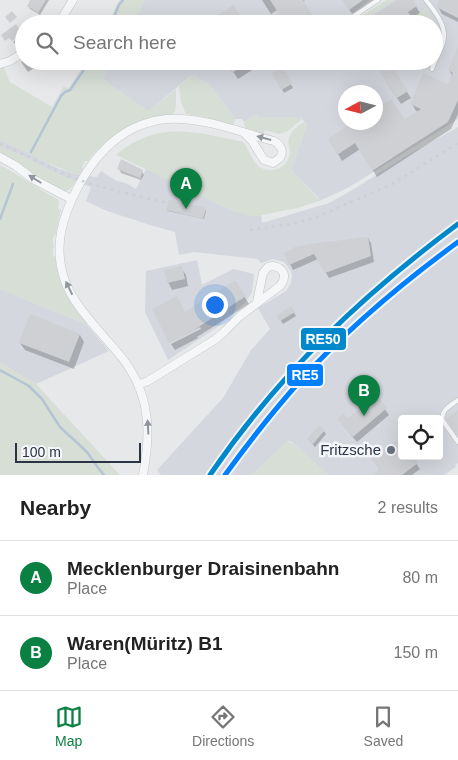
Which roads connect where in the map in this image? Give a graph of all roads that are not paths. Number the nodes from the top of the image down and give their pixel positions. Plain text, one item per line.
1 (73, 0) edge
2 (378, 0) edge
3 (426, 0) edge
4 (64, 15) edge
5 (356, 15) edge
6 (436, 15) edge
7 (443, 30) edge
8 (443, 44) edge
9 (15, 58) edge
10 (0, 64) edge
11 (244, 133) junction
12 (0, 157) edge
13 (71, 199) junction
14 (257, 302) junction
15 (138, 385) junction
16 (458, 400) edge
17 (458, 442) edge
18 (143, 475) edge

1 - 4 street
2 - 5 lane
3 - 6 lane
7 - 8 lane
9 - 10 street
11 -> 11 street
11 - 13 street
13 -> 12 street
15 -> 13 street
14 - 14 street
14 - 15 street
18 -> 15 street
16 - 17 lane

